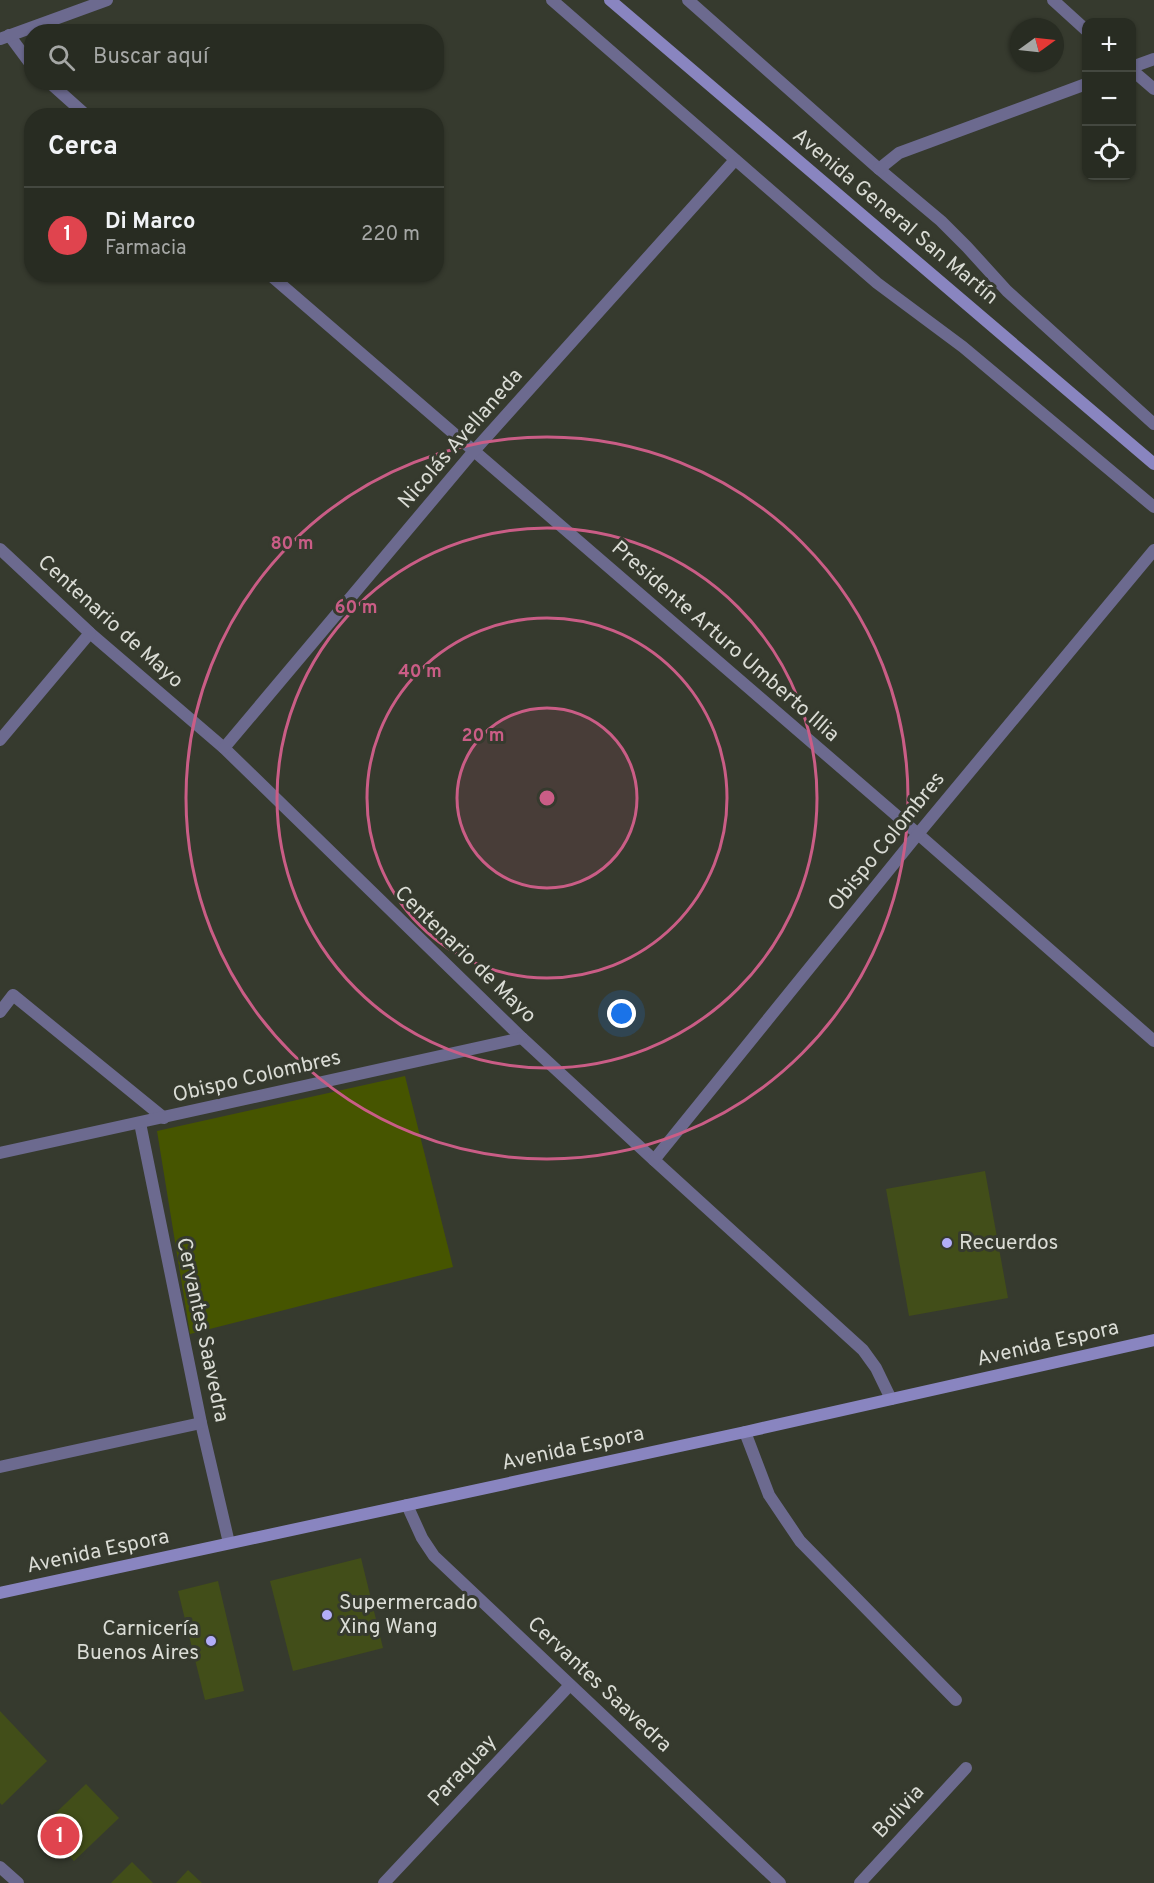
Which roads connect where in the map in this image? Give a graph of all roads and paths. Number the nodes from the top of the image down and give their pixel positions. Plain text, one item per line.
1 (107, 0) edge
2 (552, 0) edge
3 (610, 0) edge
4 (688, 0) edge
5 (1053, 0) edge
6 (40, 24) edge
7 (1082, 26) edge
8 (24, 30) edge
9 (4, 37) edge
10 (24, 58) edge
11 (1154, 59) edge
12 (1136, 66) edge
13 (1135, 72) edge
14 (1082, 85) edge
15 (1154, 89) edge
16 (58, 90) edge
17 (78, 108) edge
18 (735, 160) junction
19 (879, 169) junction
20 (278, 282) edge
21 (1154, 424) edge
22 (473, 452) junction
23 (1154, 464) edge
24 (1154, 507) edge
25 (0, 549) edge
26 (1154, 550) edge
27 (90, 633) junction
28 (0, 740) edge
29 (224, 748) junction
30 (918, 834) junction
31 (0, 1012) edge
32 (522, 1038) junction
33 (1154, 1041) edge
34 (164, 1118) junction
35 (140, 1124) junction
36 (0, 1153) edge
37 (654, 1161) junction
38 (1154, 1340) edge
39 (891, 1399) junction
40 (201, 1423) junction
41 (745, 1432) junction
42 (0, 1467) edge
43 (407, 1505) junction
44 (229, 1543) junction
45 (0, 1593) edge
46 (570, 1685) junction
47 (956, 1700) dead end
48 (966, 1768) dead end
49 (0, 1867) edge
50 (18, 1883) edge
51 (384, 1883) edge
52 (780, 1883) edge
53 (860, 1883) edge

1 - 6 street
2 - 18 street
3 - 23 main road, Avenida General San Martín
4 - 19 street
5 - 7 street
8 - 9 street
9 - 10 street
11 - 12 street
13 - 15 street
14 - 19 street
16 - 17 street
18 - 22 street, Nicolás Avellaneda
18 - 24 street
19 - 21 street
20 - 22 street, Presidente Arturo Umberto Illia
22 - 29 street, Nicolás Avellaneda
22 - 30 street, Presidente Arturo Umberto Illia
25 - 27 street, Centenario de Mayo
26 - 30 street, Obispo Colombres
27 - 28 street
27 - 29 street, Centenario de Mayo
29 - 32 street, Centenario de Mayo
30 - 33 street, Presidente Arturo Umberto Illia
30 - 37 street, Obispo Colombres
31 - 34 street
32 - 34 street, Obispo Colombres
32 - 37 street, Centenario de Mayo
34 - 35 street, Obispo Colombres
35 - 36 street, Obispo Colombres
35 - 40 street, Cervantes Saavedra
37 - 39 street, Centenario de Mayo
38 - 39 main road, Avenida Espora
39 - 41 main road, Avenida Espora
40 - 42 street
40 - 44 street, Cervantes Saavedra
41 - 43 main road, Avenida Espora
41 - 47 street
43 - 44 main road, Avenida Espora
43 - 46 street, Cervantes Saavedra
44 - 45 main road, Avenida Espora
46 - 51 street, Paraguay
46 - 52 street, Cervantes Saavedra
48 - 53 street, Bolivia
49 - 50 street

